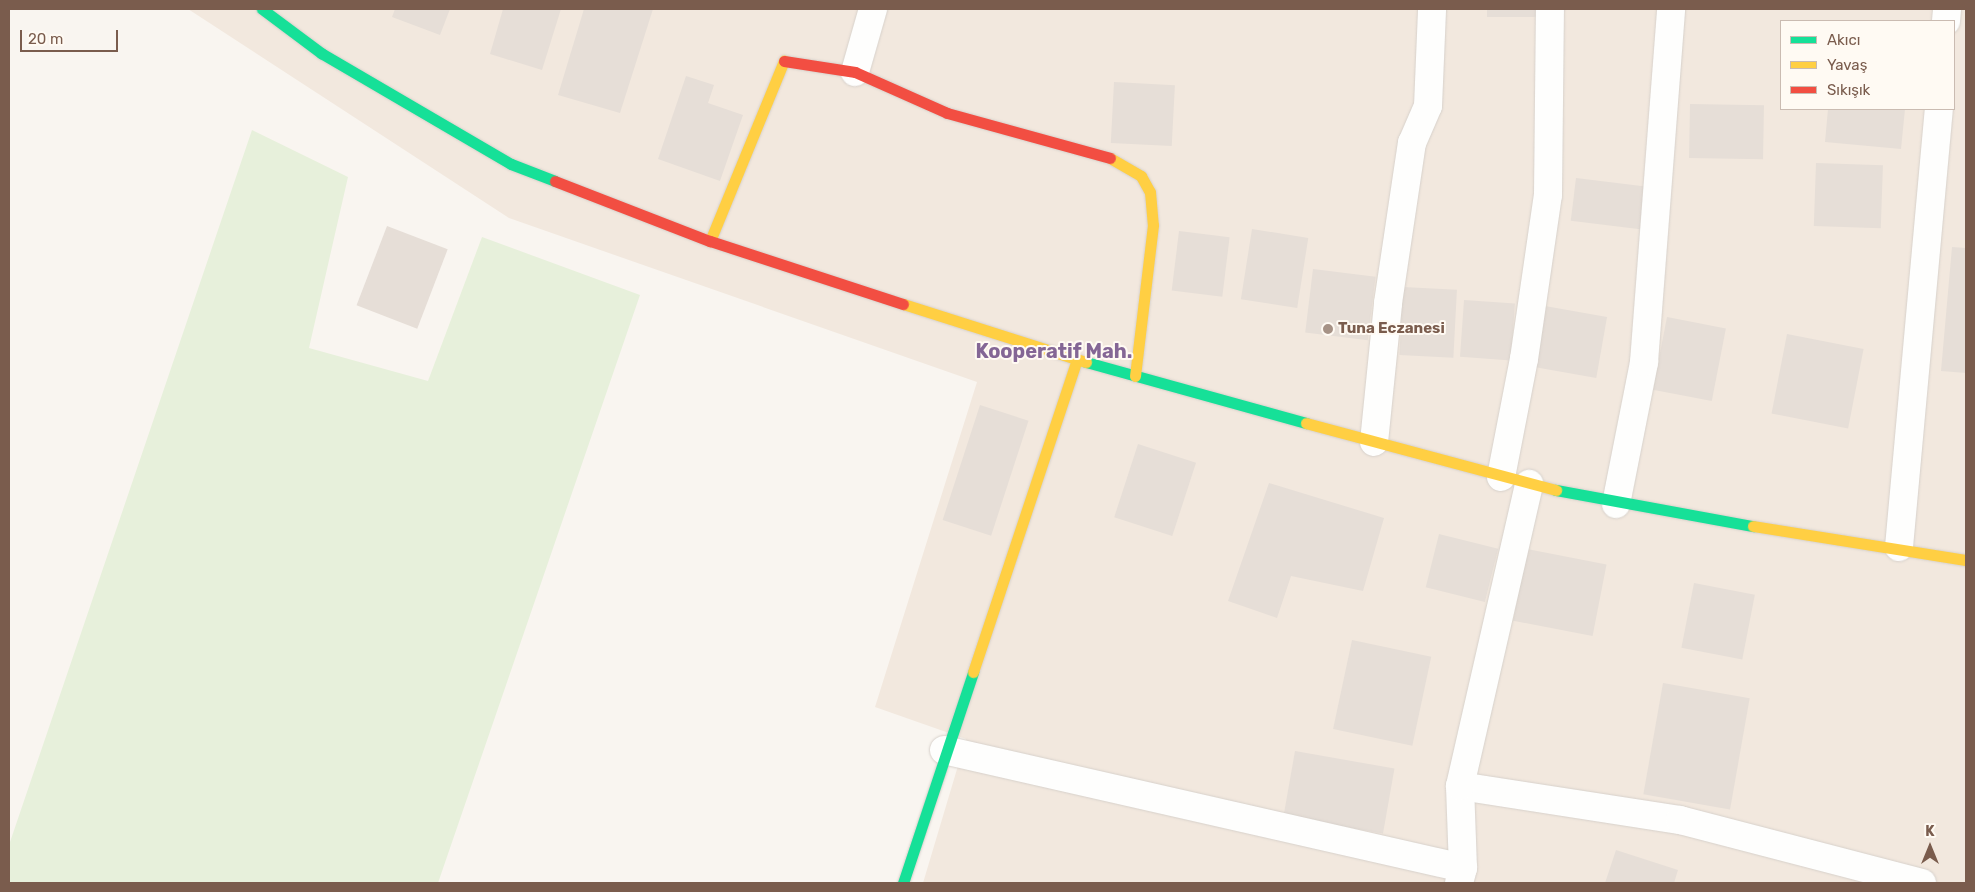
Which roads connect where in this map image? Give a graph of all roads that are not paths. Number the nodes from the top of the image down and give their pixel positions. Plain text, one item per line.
1 (262, 9) edge
2 (873, 9) edge
3 (1432, 9) edge
4 (1550, 9) edge
5 (1671, 9) edge
6 (854, 72) junction
7 (1939, 110) edge
8 (710, 241) junction
9 (1077, 360) junction
10 (1135, 376) junction
11 (1374, 442) junction
12 (1501, 477) junction
13 (1529, 484) junction
14 (1616, 504) junction
15 (1899, 547) junction
16 (1966, 560) edge
17 (944, 750) junction
18 (1460, 786) junction
19 (1461, 876) edge
20 (903, 883) edge
21 (1922, 883) edge

1 - 8 main road
2 - 6 street
3 - 11 street
4 - 12 street
5 - 14 street
6 - 8 main road
6 - 10 main road
7 - 15 street
8 - 9 main road
9 - 10 main road
9 - 17 main road
10 - 11 main road
11 - 12 main road
12 - 13 main road
13 - 14 main road
13 - 18 street
14 - 15 main road
15 - 16 main road
17 - 19 street
17 - 20 main road
18 - 19 street
18 - 21 street

